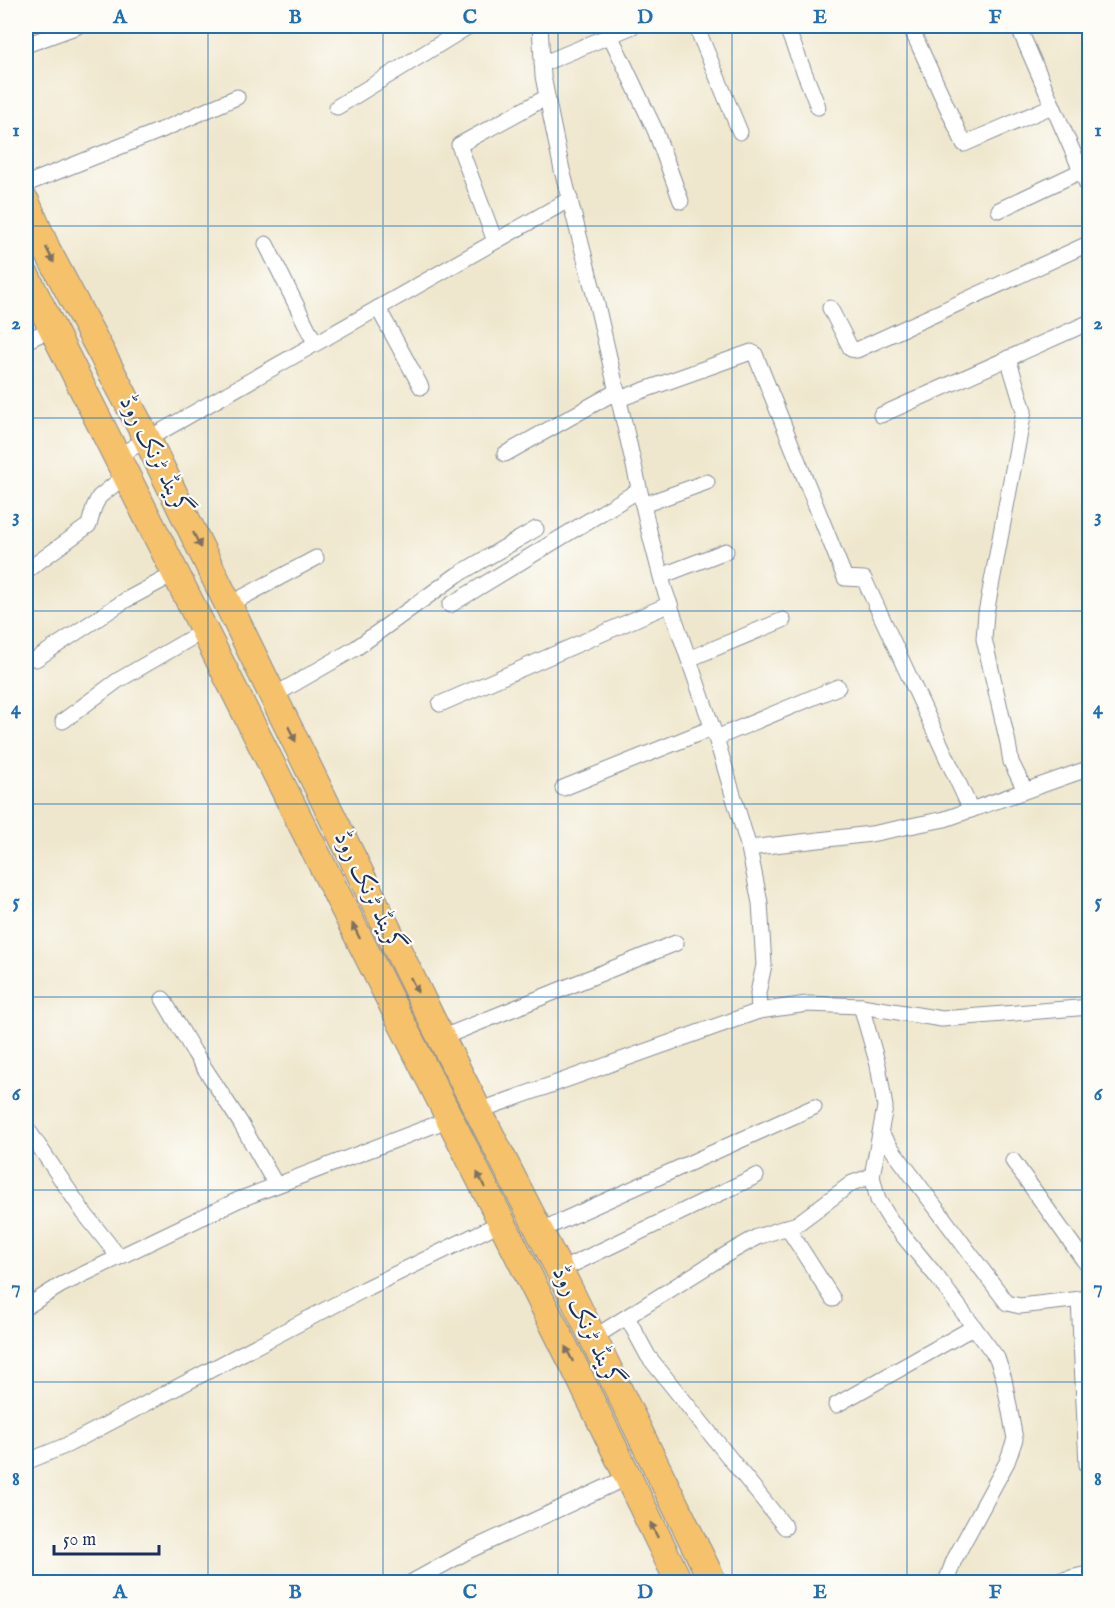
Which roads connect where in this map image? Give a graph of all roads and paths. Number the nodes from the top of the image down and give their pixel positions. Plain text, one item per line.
1 (78, 26) edge
2 (469, 26) edge
3 (540, 26) edge
4 (633, 26) edge
5 (696, 26) edge
6 (786, 26) edge
7 (910, 26) edge
8 (1018, 26) edge
9 (610, 35) junction
10 (26, 45) edge
11 (542, 64) junction
12 (237, 97) dead end
13 (547, 97) junction
14 (1052, 106) junction
15 (337, 107) dead end
16 (818, 107) dead end
17 (740, 132) dead end
18 (1081, 171) junction
19 (26, 184) edge
20 (1089, 191) edge
21 (570, 199) junction
22 (681, 201) dead end
23 (26, 202) edge
24 (999, 210) dead end
25 (495, 241) junction
26 (1089, 243) edge
27 (266, 244) dead end
28 (26, 276) edge
29 (378, 308) junction
30 (830, 308) dead end
31 (1089, 322) edge
32 (51, 329) junction
33 (26, 340) edge
34 (315, 343) junction
35 (1008, 358) junction
36 (421, 387) dead end
37 (618, 395) junction
38 (881, 415) dead end
39 (147, 439) junction
40 (505, 454) dead end
41 (121, 466) junction
42 (707, 482) dead end
43 (641, 497) junction
44 (536, 529) dead end
45 (726, 551) dead end
46 (316, 558) dead end
47 (26, 571) edge
48 (176, 573) junction
49 (661, 576) junction
50 (228, 604) junction
51 (670, 604) junction
52 (450, 605) dead end
53 (783, 620) dead end
54 (205, 630) junction
55 (36, 659) dead end
56 (688, 659) junction
57 (545, 660) dead end
58 (838, 687) dead end
59 (273, 696) junction
60 (440, 704) dead end
61 (63, 721) dead end
62 (714, 733) junction
63 (1089, 768) edge
64 (562, 788) dead end
65 (1025, 790) junction
66 (971, 810) junction
67 (749, 848) junction
68 (676, 943) dead end
69 (163, 999) dead end
70 (861, 1006) junction
71 (1089, 1007) edge
72 (759, 1011) junction
73 (441, 1038) junction
74 (814, 1107) dead end
75 (478, 1111) junction
76 (450, 1119) junction
77 (26, 1127) edge
78 (880, 1133) junction
79 (1013, 1161) dead end
80 (756, 1176) dead end
81 (872, 1176) junction
82 (276, 1185) junction
83 (502, 1221) junction
84 (787, 1227) junction
85 (539, 1231) junction
86 (119, 1257) junction
87 (1089, 1269) edge
88 (560, 1271) junction
89 (1084, 1298) edge
90 (833, 1299) dead end
91 (26, 1307) edge
92 (627, 1317) junction
93 (974, 1327) junction
94 (593, 1338) junction
95 (836, 1405) dead end
96 (26, 1462) edge
97 (1087, 1465) dead end
98 (628, 1477) junction
99 (785, 1527) dead end
100 (1083, 1575) dead end
101 (412, 1582) edge
102 (679, 1582) edge
103 (713, 1582) edge
104 (946, 1582) edge
105 (1054, 1582) edge

1 - 10 street
2 - 15 street
3 - 11 street
4 - 9 street
5 - 17 street
6 - 16 street
7 - 14 street
8 - 14 street
9 - 11 street
9 - 22 street
11 - 13 street
12 - 19 street
13 - 21 street
13 - 25 street
14 - 18 street
18 - 20 street
18 - 24 street
21 - 25 street
21 - 37 street
23 -> 39 highway, گرینڈ ٹرنک روڈ
25 - 29 street
26 - 30 street
27 - 34 street
28 - 32 highway, گرینڈ ٹرنک روڈ
29 - 34 street
29 - 36 street
31 - 35 street
32 - 33 street
32 - 41 highway, گرینڈ ٹرنک روڈ
34 - 39 street
35 - 38 street
35 - 65 street
37 - 40 street
37 - 43 street
37 - 66 street
39 - 41 street
39 -> 50 highway, گرینڈ ٹرنک روڈ
41 - 47 street
41 - 48 highway, گرینڈ ٹرنک روڈ
42 - 43 street
43 - 49 street
43 - 52 street
44 - 59 street
45 - 49 street
46 - 50 street
48 - 54 highway, گرینڈ ٹرنک روڈ
48 - 55 street
49 - 51 street
50 - 59 highway, گرینڈ ٹرنک روڈ
51 - 56 street
51 - 57 street
51 - 60 street
53 - 56 street
54 - 61 street
76 -> 54 highway, گرینڈ ٹرنک روڈ
56 - 62 street
58 - 62 street
59 -> 73 highway, گرینڈ ٹرنک روڈ
62 - 64 street
62 - 67 street
63 - 65 street
65 - 66 street
66 - 67 street
67 - 72 street
68 - 73 street
69 - 82 street
70 - 71 street
70 - 72 street
70 - 78 street
72 - 75 street
73 - 75 highway, گرینڈ ٹرنک روڈ
74 - 85 street
75 - 85 highway, گرینڈ ٹرنک روڈ
76 - 82 street
83 -> 76 highway, گرینڈ ٹرنک روڈ
77 - 86 street
78 - 81 street
78 - 89 street
79 - 87 street
80 - 88 street
81 - 84 street
81 - 93 street
82 - 86 street
83 - 96 street
98 -> 83 highway, گرینڈ ٹرنک روڈ
84 - 90 street
84 - 92 street
85 - 88 highway, گرینڈ ٹرنک روڈ
86 - 91 street
88 - 94 highway, گرینڈ ٹرنک روڈ
89 - 97 street
92 - 94 street
92 - 99 street
93 - 95 street
93 - 104 street
94 - 103 highway, گرینڈ ٹرنک روڈ
98 - 101 street
102 -> 98 highway, گرینڈ ٹرنک روڈ
100 - 105 street

